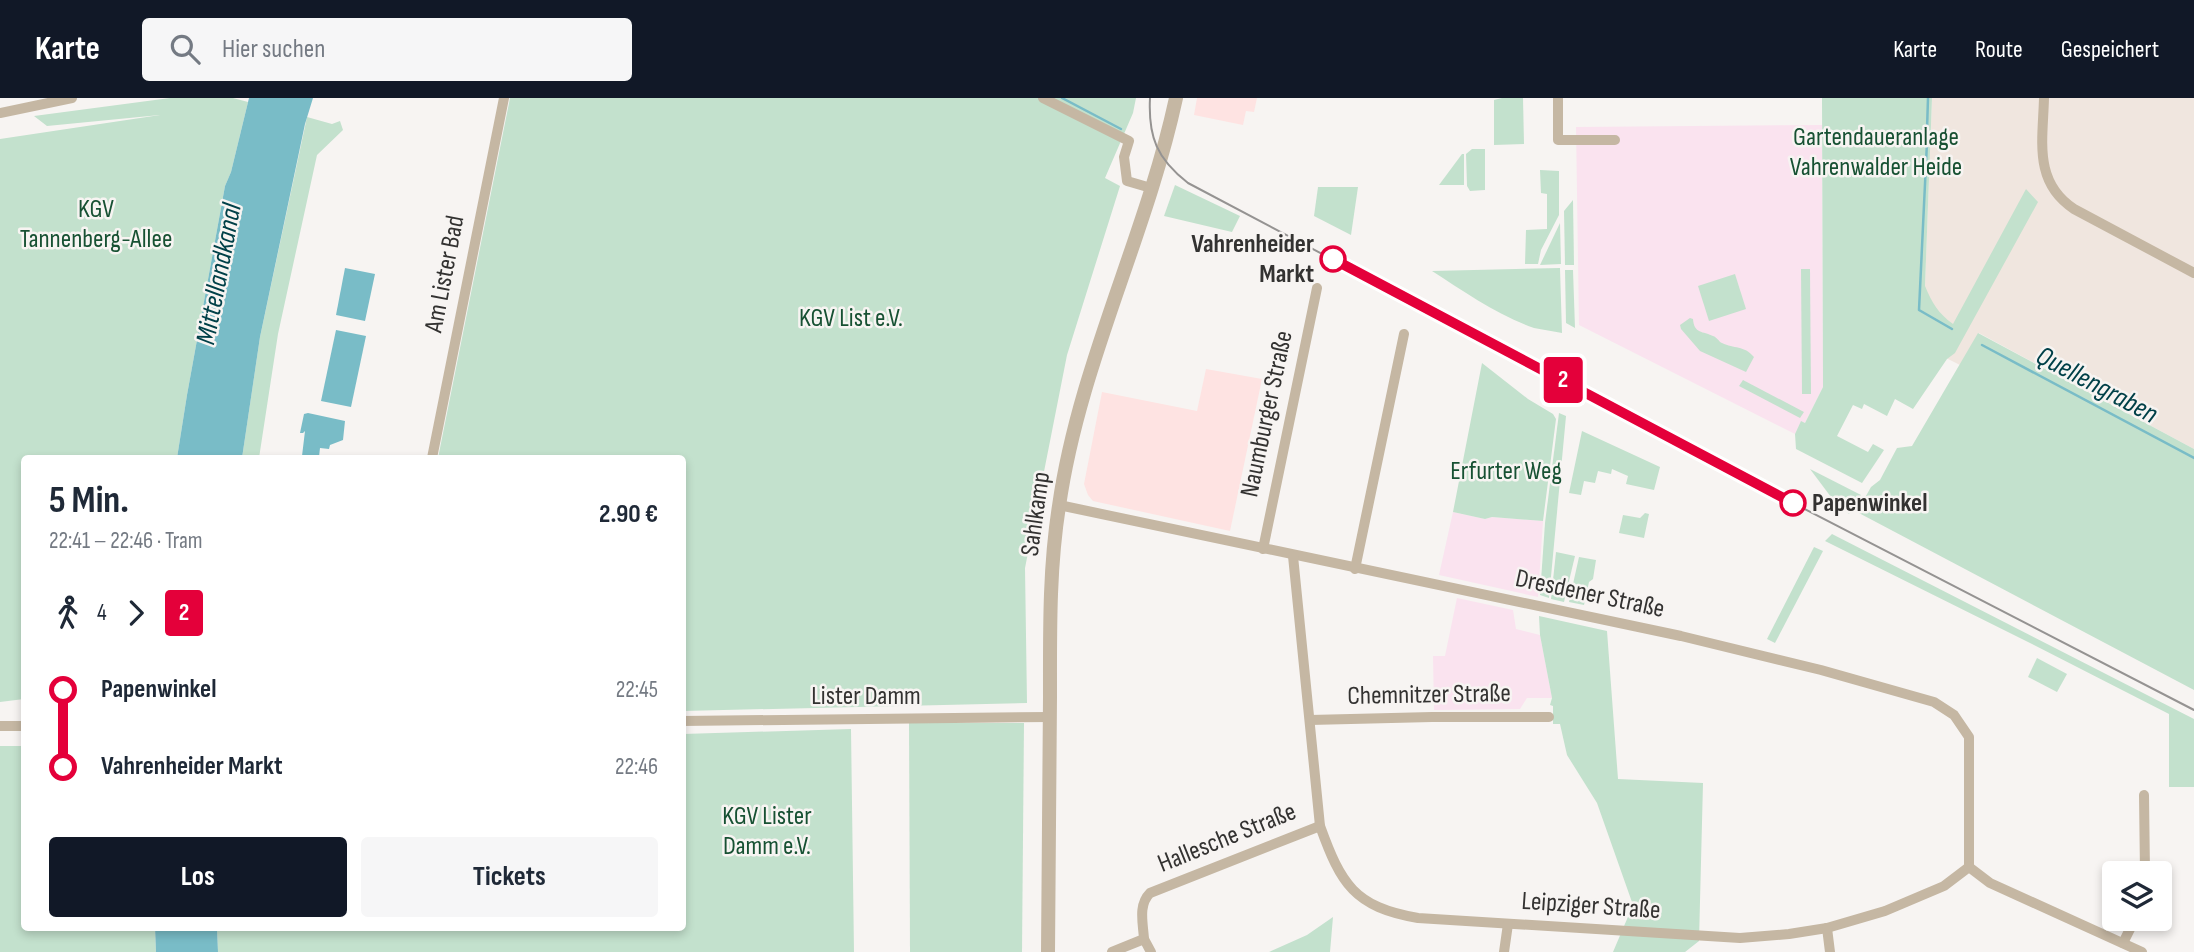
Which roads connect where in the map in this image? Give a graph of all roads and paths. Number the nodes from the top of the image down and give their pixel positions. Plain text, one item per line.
1 (72, 98) edge
2 (504, 98) edge
3 (1043, 98) edge
4 (1175, 98) edge
5 (1558, 98) edge
6 (2044, 98) edge
7 (0, 113) edge
8 (1615, 140) dead end
9 (1152, 188) junction
10 (2194, 273) edge
11 (1317, 288) dead end
12 (1404, 334) dead end
13 (433, 455) edge
14 (1059, 505) junction
15 (1263, 549) junction
16 (1293, 556) junction
17 (1355, 569) junction
18 (1549, 717) dead end
19 (1050, 718) junction
20 (1310, 720) junction
21 (686, 721) edge
22 (0, 726) edge
23 (21, 726) edge
24 (2144, 794) dead end
25 (1320, 826) junction
26 (2146, 861) edge
27 (1969, 867) junction
28 (1508, 924) junction
29 (1827, 928) junction
30 (2126, 931) edge
31 (1144, 939) junction
32 (2119, 941) junction
33 (1048, 952) edge
34 (1112, 952) edge
35 (1151, 952) edge
36 (1504, 952) edge
37 (1830, 952) edge
38 (2115, 952) edge
39 (2142, 952) edge

1 - 7 street
2 - 13 street, Am Lister Bad
3 - 9 street
4 - 9 street, Sahlkamp
5 - 8 street
6 - 10 street
9 - 14 street, Sahlkamp
11 - 15 street, Naumburger Straße
12 - 17 street
14 - 15 street, Dresdener Straße
14 - 19 street, Sahlkamp
15 - 16 street, Dresdener Straße
16 - 17 street, Dresdener Straße
16 - 20 street, Leipziger Straße
17 - 27 street, Dresdener Straße
18 - 20 street, Chemnitzer Straße
19 - 21 street, Lister Damm
19 - 33 street, Sahlkamp
20 - 25 street, Leipziger Straße
22 - 23 street
24 - 26 street
25 - 28 street, Leipziger Straße
25 - 31 street, Hallesche Straße
27 - 29 street, Leipziger Straße
27 - 32 street
28 - 29 street, Leipziger Straße
28 - 36 street
29 - 37 street
30 - 32 street
31 - 34 street
31 - 35 street
32 - 38 street
32 - 39 street

